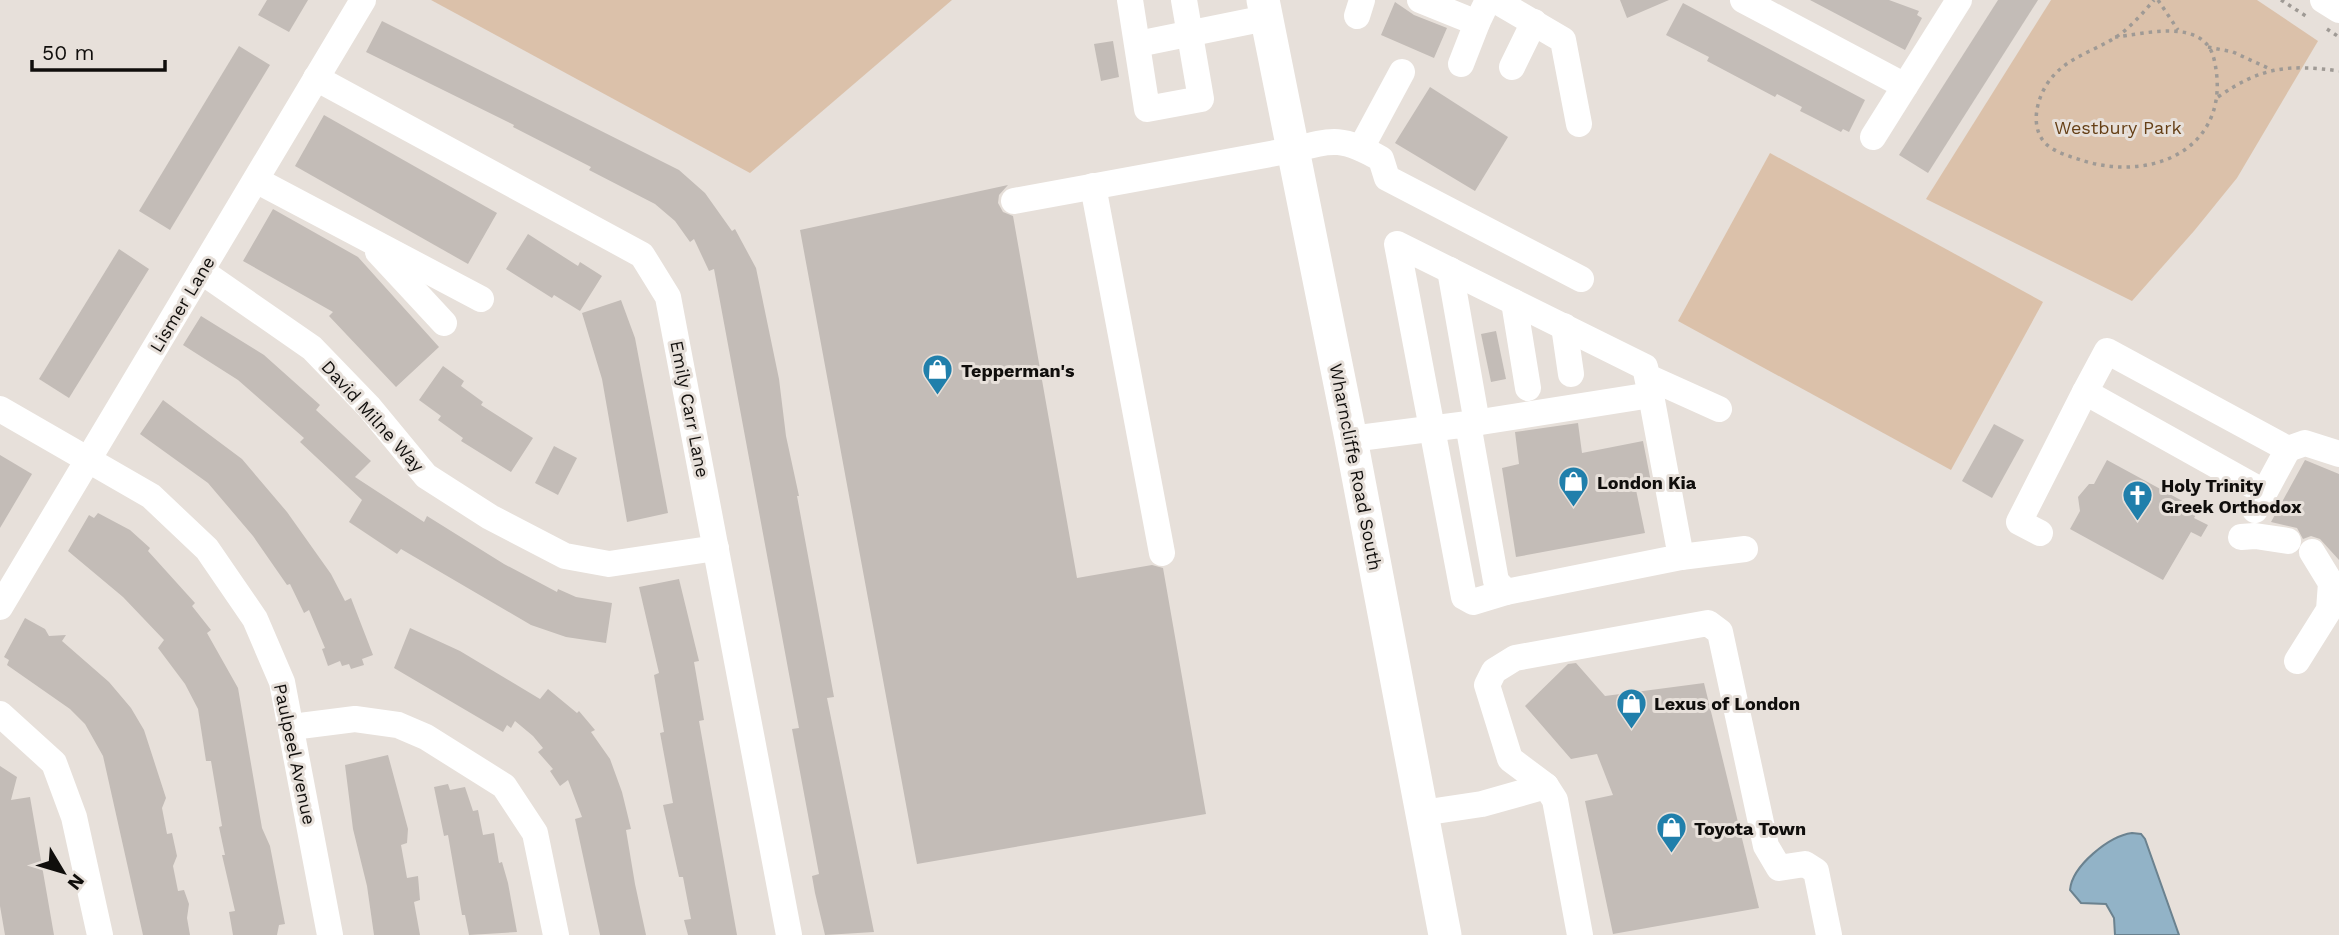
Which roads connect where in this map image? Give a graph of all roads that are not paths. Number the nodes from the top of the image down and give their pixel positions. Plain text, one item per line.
1 (363, 0) edge
2 (1130, 0) edge
3 (1184, 0) edge
4 (1420, 0) edge
5 (1495, 0) edge
6 (1744, 0) edge
7 (1959, 0) edge
8 (2323, 0) edge
9 (1265, 9) edge
10 (2339, 10) edge
11 (1483, 11) edge
12 (1534, 22) junction
13 (1190, 34) junction
14 (1138, 44) junction
15 (1461, 64) dead end
16 (1512, 67) dead end
17 (1402, 72) dead end
18 (316, 78) junction
19 (1905, 86) junction
20 (1580, 124) dead end
21 (1873, 137) dead end
22 (1361, 148) junction
23 (1292, 150) junction
24 (256, 180) junction
25 (1093, 186) junction
26 (1014, 201) dead end
27 (365, 238) junction
28 (1450, 270) junction
29 (201, 271) junction
30 (1581, 279) dead end
31 (481, 299) dead end
32 (1514, 302) junction
33 (444, 323) dead end
34 (1564, 326) junction
35 (1571, 374) dead end
36 (1650, 386) junction
37 (1528, 388) dead end
38 (2085, 392) junction
39 (0, 409) edge
40 (1719, 409) dead end
41 (1473, 423) junction
42 (1433, 429) junction
43 (1351, 439) junction
44 (2288, 449) junction
45 (2339, 454) edge
46 (89, 460) junction
47 (2040, 533) dead end
48 (2241, 537) dead end
49 (2288, 541) dead end
50 (716, 548) junction
51 (1745, 549) dead end
52 (2312, 552) dead end
53 (1162, 553) dead end
54 (1681, 556) junction
55 (1506, 593) junction
56 (0, 607) edge
57 (2297, 661) dead end
58 (0, 714) edge
59 (292, 727) junction
60 (1546, 786) junction
61 (1422, 813) junction
62 (100, 935) edge
63 (330, 935) edge
64 (556, 935) edge
65 (789, 935) edge
66 (1445, 935) edge
67 (1580, 935) edge
68 (1829, 935) edge

1 - 18 street, Lismer Lane
2 - 14 street
3 - 13 street
4 - 11 street
5 - 12 street
6 - 19 street
7 - 19 street
8 - 10 street
9 - 13 street
9 - 23 main road, Wharncliffe Road South
11 - 15 street
12 - 16 street
12 - 20 street
13 - 14 street
13 - 14 street
17 - 22 street
18 - 24 street, Lismer Lane
18 - 50 street, Emily Carr Lane
19 - 21 street
22 - 23 street
22 - 30 street
23 - 25 street
23 - 43 main road, Wharncliffe Road South
24 - 27 street
24 - 29 street, Lismer Lane
25 - 26 street
25 - 53 street
27 - 31 street
27 - 33 street
28 - 32 street
28 - 41 street
28 - 42 street
29 - 46 street, Lismer Lane
29 - 50 street, David Milne Way
32 - 34 street
32 - 37 street
34 - 35 street
34 - 36 street
36 - 40 street
36 - 41 street
36 - 54 street
38 - 44 street
38 - 44 street
38 - 47 street
39 - 46 street, Paulpeel Avenue
41 - 42 street
41 - 55 street
42 - 43 street
42 - 55 street
43 - 61 main road, Wharncliffe Road South
44 - 45 street
46 - 56 street, Lismer Lane
46 - 59 street, Paulpeel Avenue
48 - 49 street
50 - 65 street, Emily Carr Lane
51 - 54 street
52 - 57 street
54 - 55 street
58 - 62 street
59 - 63 street, Paulpeel Avenue
59 - 64 street
60 - 61 street
60 - 67 street
60 - 68 street
61 - 66 main road, Wharncliffe Road South

